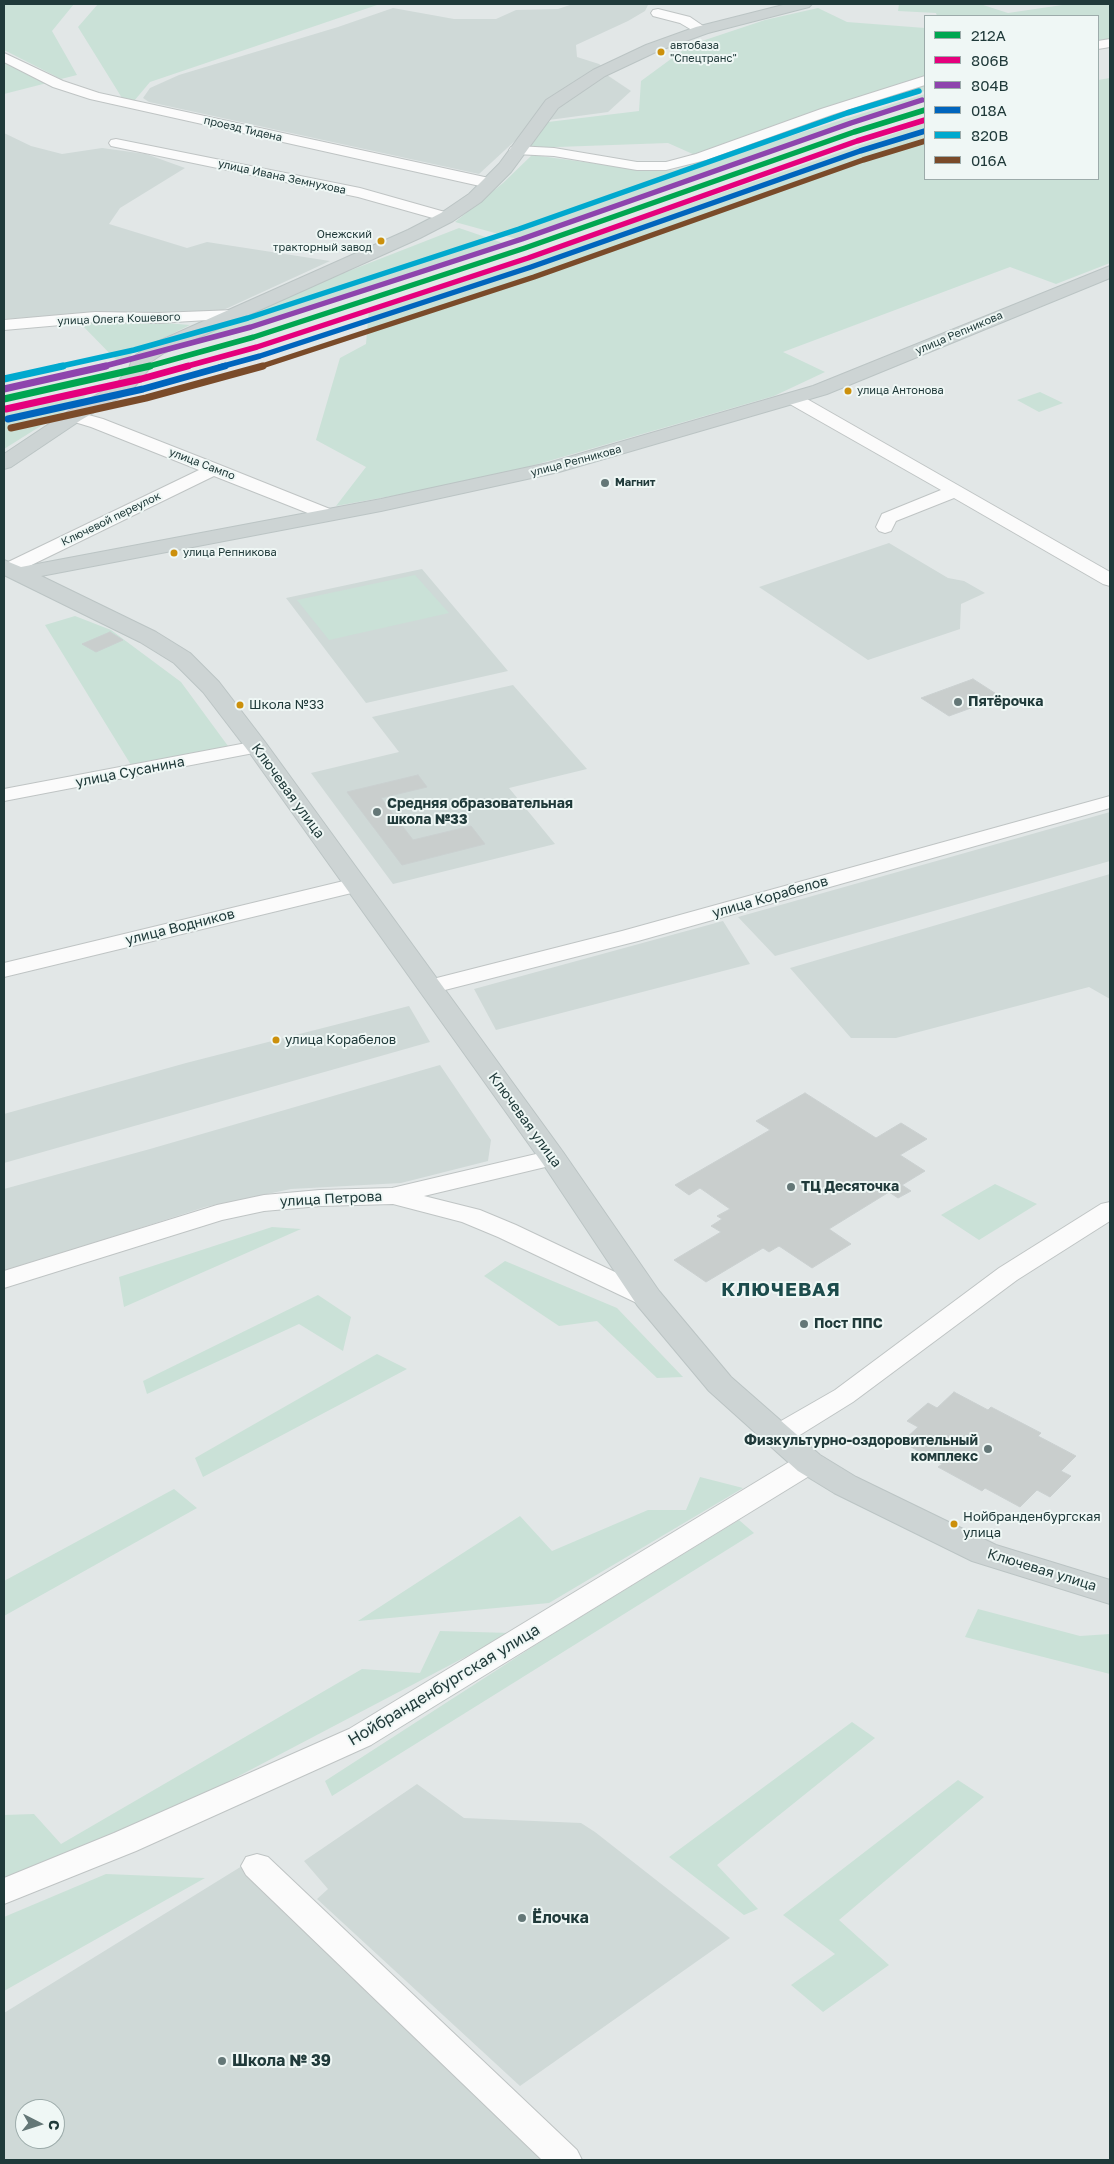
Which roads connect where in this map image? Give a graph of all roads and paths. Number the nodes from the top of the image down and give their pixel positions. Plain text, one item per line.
1 (804, 4) edge
2 (658, 13) dead end
3 (702, 30) junction
4 (4, 57) edge
5 (924, 80) edge
6 (116, 143) dead end
7 (516, 150) junction
8 (489, 183) junction
9 (448, 217) junction
10 (1110, 272) edge
11 (235, 315) junction
12 (4, 325) edge
13 (794, 399) junction
14 (74, 416) junction
15 (4, 463) edge
16 (214, 469) junction
17 (955, 492) junction
18 (329, 515) junction
19 (885, 527) dead end
20 (10, 570) edge
21 (1110, 580) edge
22 (257, 747) junction
23 (4, 795) edge
24 (1110, 802) edge
25 (356, 885) junction
26 (4, 970) edge
27 (429, 987) junction
28 (553, 1158) junction
29 (393, 1196) junction
30 (1110, 1210) edge
31 (4, 1280) edge
32 (648, 1298) junction
33 (777, 1436) junction
34 (809, 1463) junction
35 (1110, 1592) edge
36 (257, 1866) dead end
37 (4, 1891) edge
38 (566, 2160) edge

1 - 3 main road
2 - 3 street
3 - 7 main road
4 - 8 street, проезд Тидена
5 - 7 street
6 - 9 street, улица Ивана Земнухова
7 - 8 main road
8 - 9 main road
9 - 11 main road
10 - 13 main road, улица Репникова
11 - 12 street, улица Олега Кошевого
11 - 14 main road
13 - 17 street
13 - 18 main road, улица Репникова
14 - 15 main road
14 - 16 street, улица Сампо
16 - 18 street, улица Сампо
16 - 20 street, Ключевой переулок
17 - 19 street
17 - 21 street
18 - 20 main road, улица Репникова
20 - 22 main road, Ключевая улица
22 - 23 street, улица Сусанина
22 - 25 main road, Ключевая улица
24 - 27 street, улица Корабелов
25 - 26 street, улица Водников
25 - 27 main road, Ключевая улица
27 - 28 main road, Ключевая улица
28 - 29 street
28 - 32 main road, Ключевая улица
29 - 31 street, улица Петрова
29 - 32 street, улица Петрова
30 - 33 street
32 - 33 main road, Ключевая улица
33 - 34 main road, Ключевая улица
34 - 35 main road, Ключевая улица
34 - 37 street, Нойбранденбургская улица
36 - 38 street

